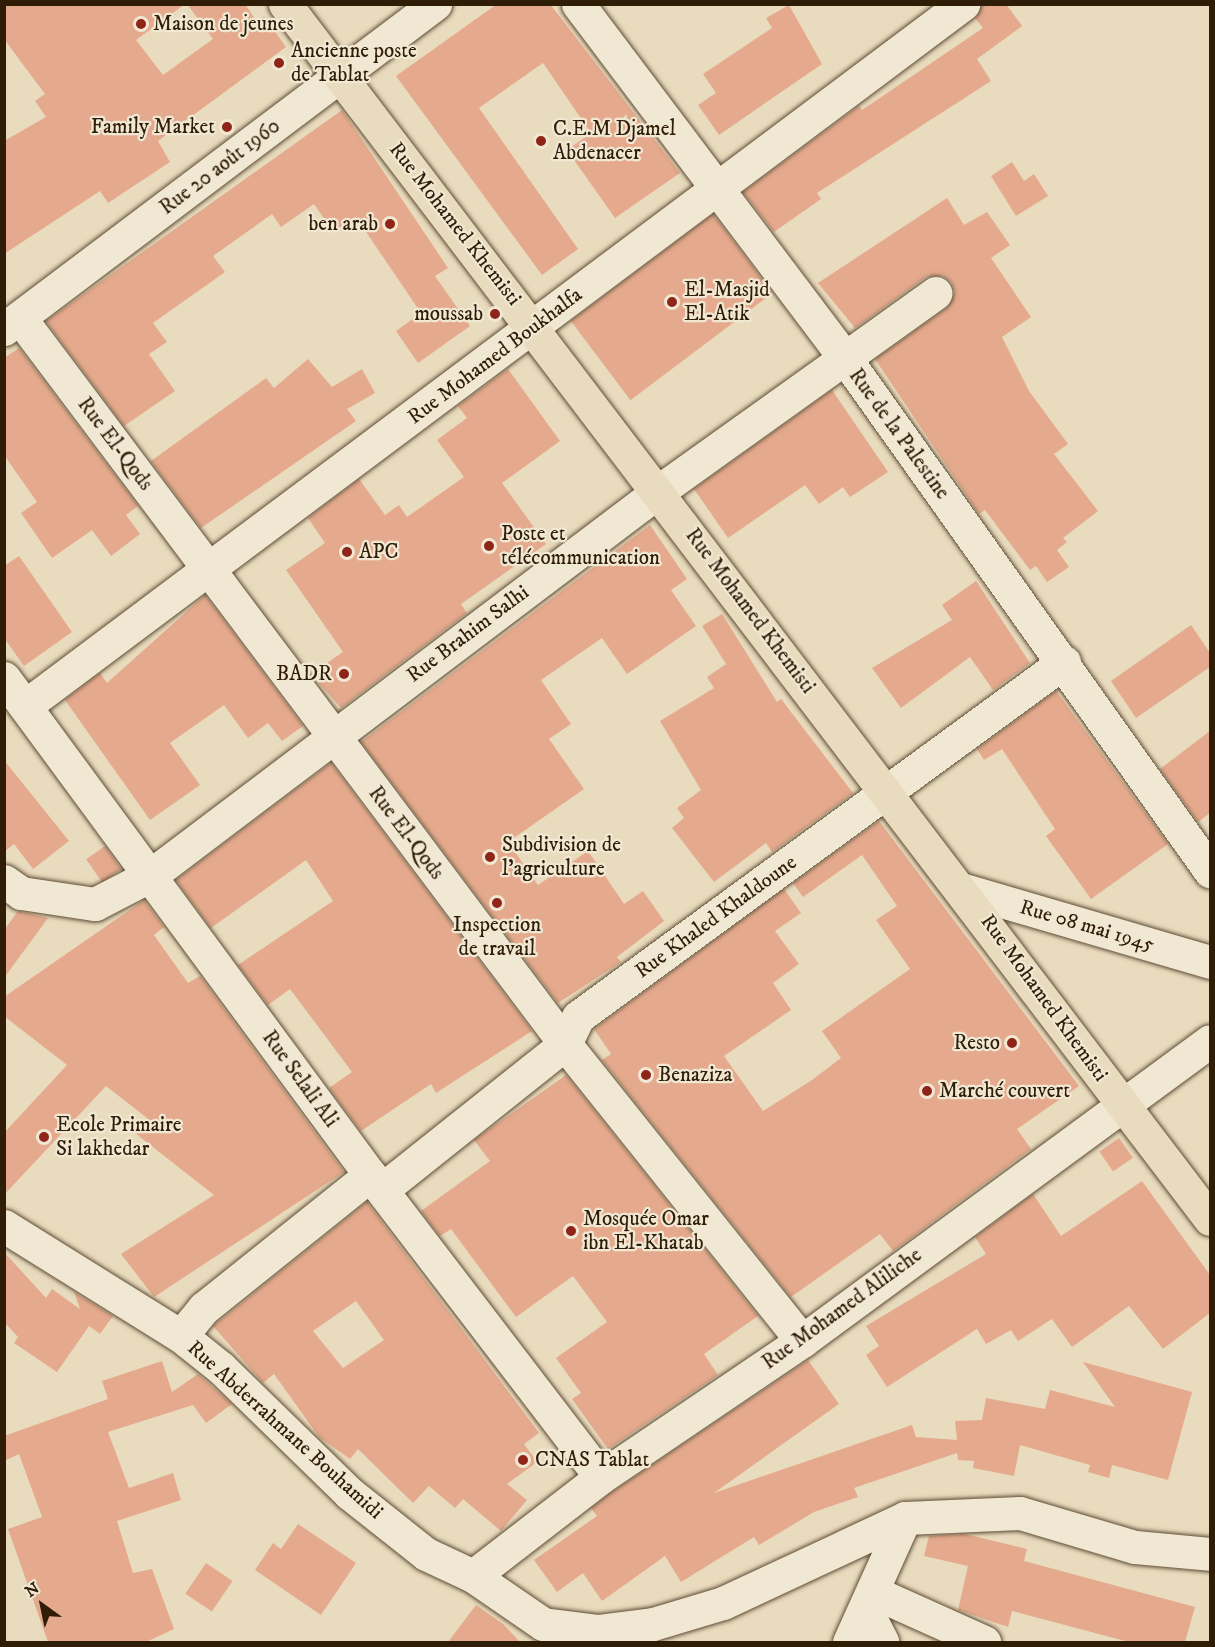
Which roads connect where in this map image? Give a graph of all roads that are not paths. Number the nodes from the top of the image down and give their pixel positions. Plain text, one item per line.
1 (285, 4) edge
2 (435, 4) edge
3 (578, 4) edge
4 (963, 4) edge
5 (339, 77) junction
6 (714, 191) junction
7 (936, 293) dead end
8 (12, 324) edge
9 (535, 326) junction
10 (844, 358) junction
11 (658, 490) junction
12 (210, 571) junction
13 (1064, 662) junction
14 (4, 678) edge
15 (25, 706) junction
16 (333, 735) junction
17 (888, 792) junction
18 (1210, 871) edge
19 (151, 875) junction
20 (4, 881) edge
21 (964, 890) junction
22 (1210, 962) edge
23 (1210, 1041) edge
24 (565, 1044) junction
25 (1121, 1103) junction
26 (377, 1181) junction
27 (1210, 1219) edge
28 (4, 1226) edge
29 (181, 1336) junction
30 (802, 1341) junction
31 (601, 1477) junction
32 (905, 1518) junction
33 (1210, 1554) edge
34 (473, 1576) junction
35 (869, 1600) junction
36 (849, 1642) edge
37 (882, 1642) edge
38 (984, 1642) edge

1 - 5 main road, Rue Mohamed Khemisti
2 - 5 street, Rue 20 août 1960
3 - 6 street, Rue de la Palestine
4 - 6 street, Rue Mohamed Boukhalfa
5 - 8 street, Rue 20 août 1960
5 - 9 main road, Rue Mohamed Khemisti
6 - 9 street, Rue Mohamed Boukhalfa
6 - 10 street, Rue de la Palestine
7 - 10 street, Rue Brahim Salhi
8 - 12 street, Rue El-Qods
9 - 11 main road, Rue Mohamed Khemisti
9 - 12 street, Rue Mohamed Boukhalfa
10 - 11 street, Rue Brahim Salhi
10 - 13 street, Rue de la Palestine
11 - 16 street, Rue Brahim Salhi
11 - 17 main road, Rue Mohamed Khemisti
12 - 15 street, Rue Mohamed Boukhalfa
12 - 16 street, Rue El-Qods
13 - 17 street, Rue Khaled Khaldoune
13 - 18 street, Rue de la Palestine
14 - 15 street, Rue Selali Ali
15 - 19 street, Rue Selali Ali
16 - 19 street, Rue Brahim Salhi
16 - 24 street, Rue El-Qods
17 - 21 main road, Rue Mohamed Khemisti
17 - 24 street, Rue Khaled Khaldoune
19 - 20 street, Rue Brahim Salhi
19 - 26 street, Rue Selali Ali
21 - 22 street, Rue 08 mai 1945
21 - 25 main road, Rue Mohamed Khemisti
23 - 25 street, Rue Mohamed Aliliche
24 - 26 street, Rue Khaled Khaldoune
24 - 30 street, Rue El-Qods
25 - 27 main road, Rue Mohamed Khemisti
25 - 30 street, Rue Mohamed Aliliche
26 - 29 street, Rue Khaled Khaldoune
26 - 31 street, Rue Selali Ali
28 - 29 street, Rue Abderrahmane Bouhamidi
29 - 34 street, Rue Abderrahmane Bouhamidi
30 - 31 street, Rue Mohamed Aliliche
31 - 34 street, Rue Mohamed Aliliche
32 - 33 street
32 - 34 street
32 - 35 street
35 - 36 street
35 - 37 street
35 - 38 street

